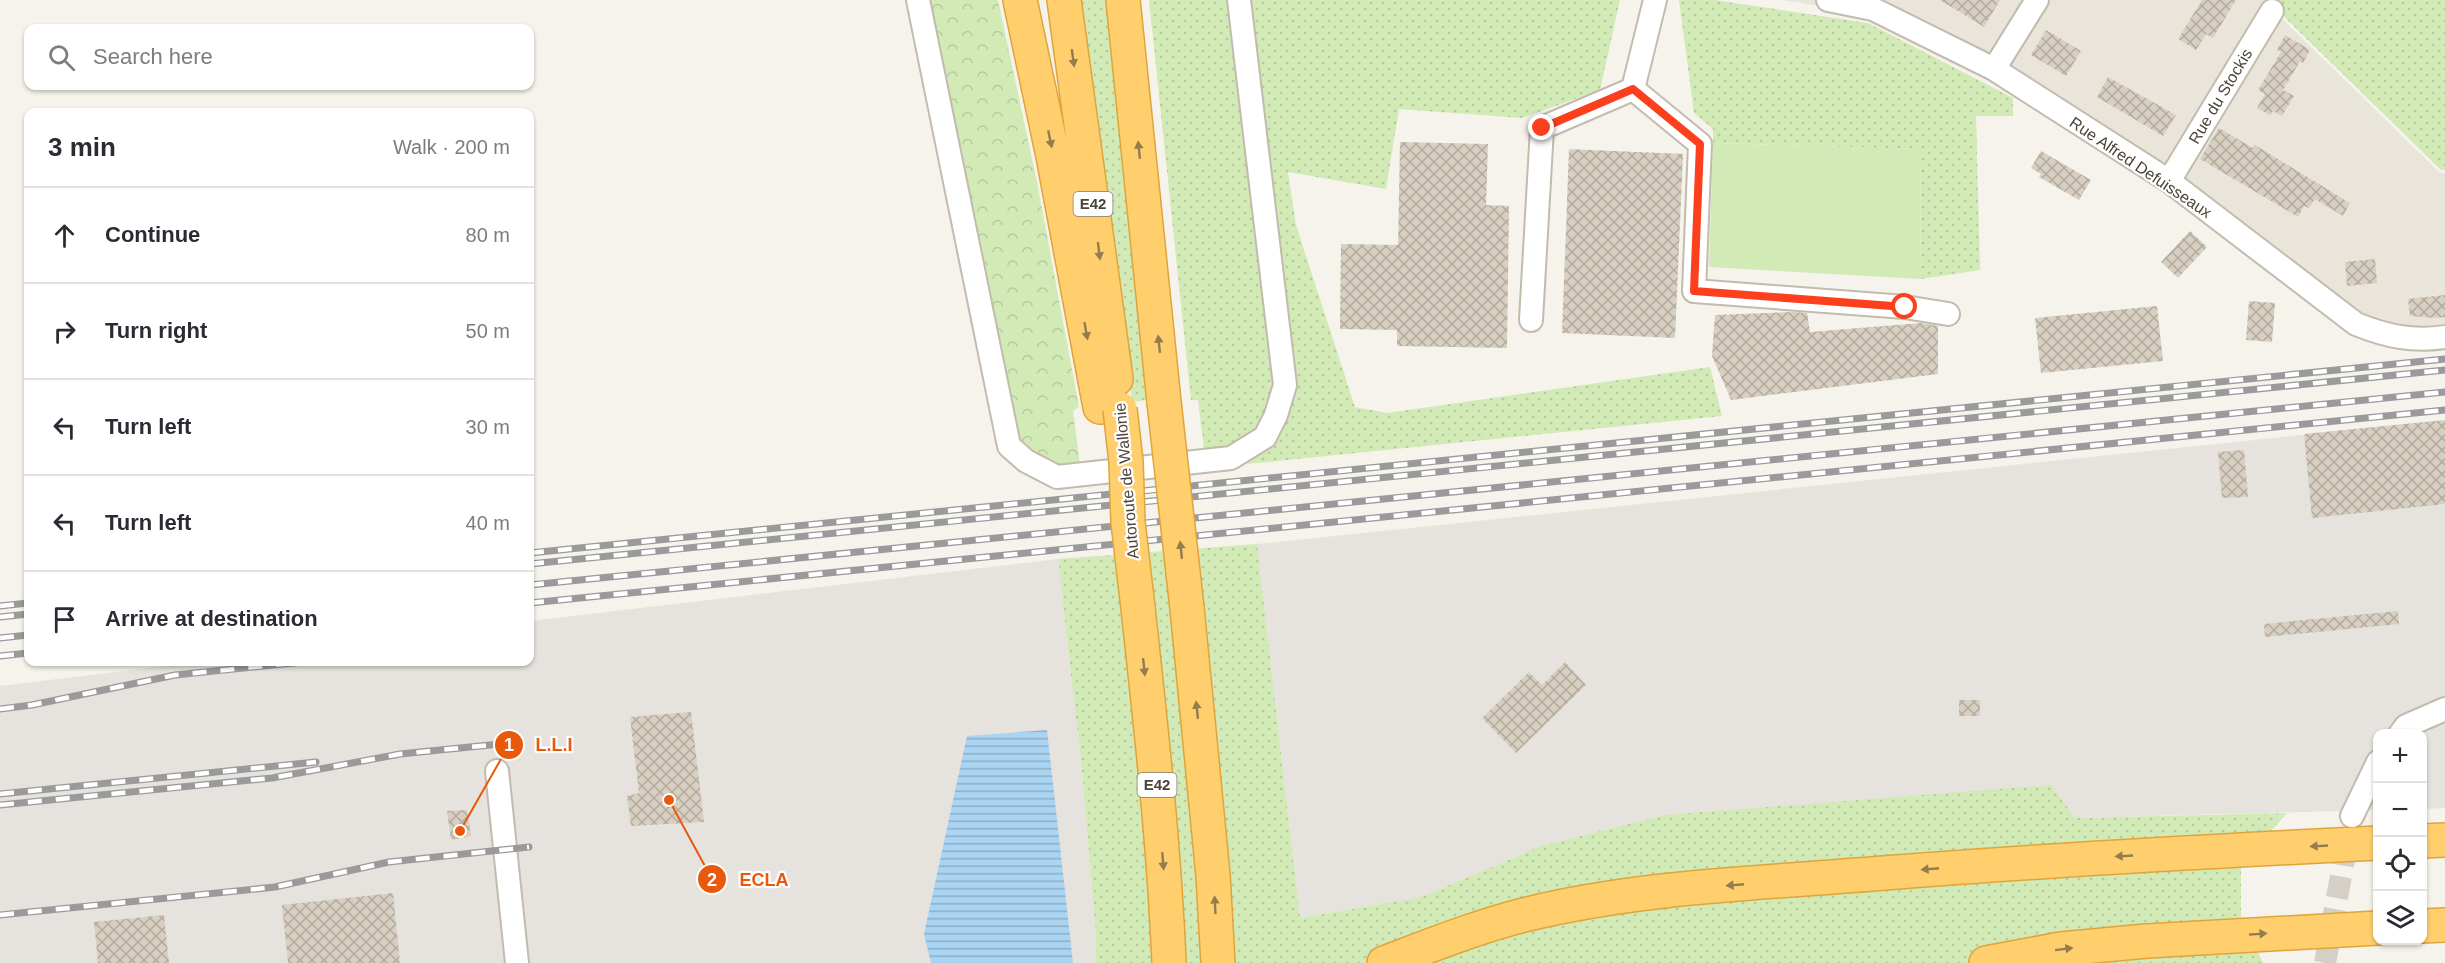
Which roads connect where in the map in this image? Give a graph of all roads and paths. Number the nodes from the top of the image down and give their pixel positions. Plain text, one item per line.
1 (918, 0) edge
2 (1020, 0) edge
3 (1064, 0) edge
4 (1123, 0) edge
5 (1239, 0) edge
6 (1655, 0) edge
7 (1828, 0) edge
8 (2037, 0) edge
9 (2272, 11) dead end
10 (1994, 69) junction
11 (1633, 89) junction
12 (2169, 181) junction
13 (1948, 314) dead end
14 (1531, 320) dead end
15 (2445, 338) edge
16 (1110, 408) junction
17 (2445, 709) edge
18 (2405, 729) edge
19 (497, 771) dead end
20 (2373, 772) edge
21 (2352, 816) tunnel mouth
22 (2445, 840) edge
23 (2427, 841) edge
24 (2373, 843) edge
25 (2445, 925) edge
26 (2427, 926) edge
27 (2373, 928) edge
28 (517, 963) edge
29 (1169, 963) edge
30 (1218, 963) edge
31 (1384, 963) edge
32 (1986, 963) edge

1 - 5 street
2 -> 16 highway
3 -> 16 highway, Autoroute de Wallonie / E42
30 -> 4 highway, bridge
6 - 11 street
7 - 10 street, Rue Alfred Defuisseaux
8 - 10 street
9 - 12 street, Rue du Stockis
10 - 12 street, Rue Alfred Defuisseaux
11 - 13 street
11 - 14 street
12 - 15 street, Rue Alfred Defuisseaux
16 -> 29 highway, Autoroute de Wallonie / E42, bridge
17 - 18 street
19 - 28 street
20 - 21 street
22 - 23 highway
24 -> 31 highway
25 - 26 highway
32 -> 27 highway

